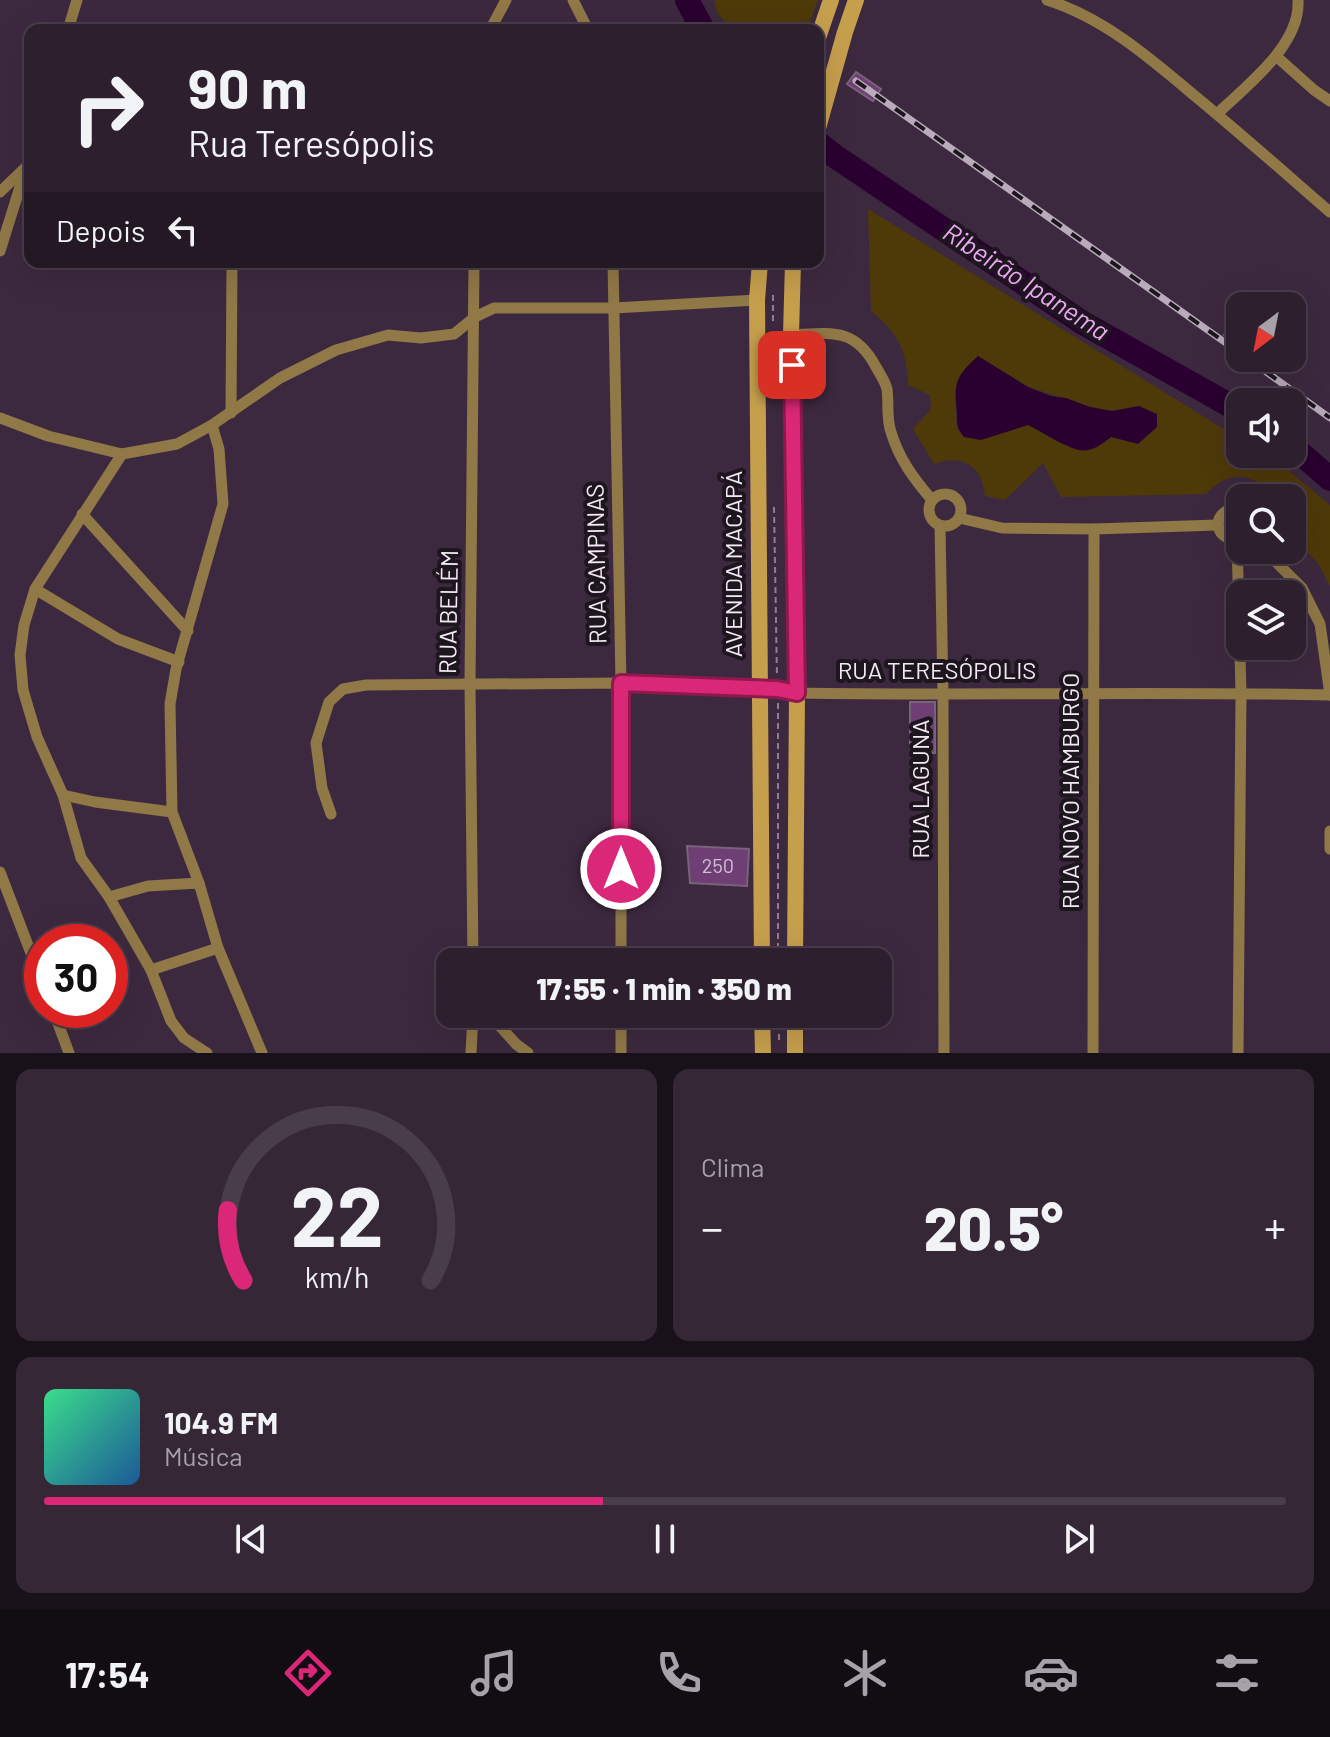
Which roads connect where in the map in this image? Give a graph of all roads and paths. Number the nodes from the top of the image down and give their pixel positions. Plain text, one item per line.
1 (77, 0) edge
2 (506, 0) edge
3 (573, 0) edge
4 (831, 0) edge
5 (856, 0) edge
6 (1047, 0) edge
7 (1298, 0) edge
8 (70, 24) edge
9 (493, 24) edge
10 (585, 24) edge
11 (823, 24) edge
12 (1277, 57) junction
13 (1330, 101) edge
14 (824, 107) edge
15 (1217, 114) junction
16 (24, 165) edge
17 (24, 174) edge
18 (0, 192) edge
19 (1330, 212) edge
20 (0, 251) edge
21 (232, 268) edge
22 (474, 268) edge
23 (613, 268) edge
24 (760, 268) edge
25 (793, 268) edge
26 (773, 293) dead end
27 (757, 300) junction
28 (614, 308) junction
29 (475, 317) junction
30 (773, 320) dead end
31 (791, 335) junction
32 (231, 413) junction
33 (0, 418) edge
34 (212, 425) junction
35 (122, 454) junction
36 (932, 500) junction
37 (774, 508) dead end
38 (1226, 511) edge
39 (82, 514) junction
40 (959, 518) junction
41 (940, 525) junction
42 (1218, 525) junction
43 (1094, 529) junction
44 (1226, 539) edge
45 (1238, 564) edge
46 (1278, 564) edge
47 (35, 589) junction
48 (188, 631) junction
49 (179, 662) junction
50 (470, 683) junction
51 (621, 683) junction
52 (759, 688) junction
53 (777, 689) junction
54 (1093, 692) junction
55 (797, 693) junction
56 (1241, 693) junction
57 (943, 695) junction
58 (1330, 695) edge
59 (63, 795) junction
60 (172, 812) junction
61 (331, 814) dead end
62 (1330, 831) edge
63 (1330, 849) edge
64 (0, 872) edge
65 (199, 883) junction
66 (109, 897) junction
67 (24, 935) edge
68 (218, 948) junction
69 (473, 948) edge
70 (621, 948) edge
71 (762, 948) edge
72 (778, 948) edge
73 (795, 948) edge
74 (151, 970) junction
75 (60, 1028) edge
76 (472, 1028) edge
77 (502, 1028) edge
78 (621, 1028) edge
79 (762, 1028) edge
80 (779, 1028) edge
81 (795, 1028) edge
82 (69, 1053) edge
83 (207, 1053) edge
84 (262, 1053) edge
85 (471, 1053) edge
86 (528, 1053) edge
87 (621, 1053) edge
88 (763, 1053) edge
89 (779, 1053) edge
90 (795, 1053) edge
91 (944, 1053) edge
92 (1093, 1053) edge
93 (1238, 1053) edge

1 - 8 street
2 - 9 street
3 - 10 street
4 - 11 main road
5 - 14 main road
6 - 15 street
7 - 12 street
12 - 13 street
12 - 15 street
15 - 19 street
16 - 18 street
17 - 20 street
21 - 32 street
22 - 29 street, RUA BELÉM
23 - 28 street, RUA CAMPINAS
24 - 27 main road, AVENIDA MACAPÁ
25 - 31 main road
26 - 30 path
27 - 28 street
27 - 52 main road, AVENIDA MACAPÁ
28 - 29 street
28 - 51 street, RUA CAMPINAS
29 - 32 street
29 - 50 street, RUA BELÉM
31 - 36 street
31 - 55 main road
32 - 34 street
33 - 35 street
34 - 35 street
34 - 48 street
35 - 39 street
36 - 40 street
36 - 41 street
37 - 53 path
38 - 42 street
39 - 47 street
39 - 48 street
40 - 41 street
40 - 43 street
41 - 57 street, RUA LAGUNA
42 - 43 street
42 - 44 street
43 - 54 street, RUA NOVO HAMBURGO
45 - 56 street
46 - 58 street
47 - 49 street
47 - 59 street
48 - 49 street
49 - 60 street
50 - 51 street, RUA TERESÓPOLIS
50 - 61 street, RUA TERESÓPOLIS
50 - 69 street, RUA BELÉM
51 - 52 street, RUA TERESÓPOLIS
51 - 70 street, RUA CAMPINAS
52 - 53 street, RUA TERESÓPOLIS
52 - 71 main road, AVENIDA MACAPÁ
53 - 55 street, RUA TERESÓPOLIS
53 - 72 path
54 - 56 street, RUA TERESÓPOLIS
54 - 57 street, RUA TERESÓPOLIS
54 - 92 street, RUA NOVO HAMBURGO
55 - 57 street, RUA TERESÓPOLIS
55 - 73 main road
56 - 58 street, RUA TERESÓPOLIS
56 - 93 street
57 - 91 street, RUA LAGUNA
59 - 60 street
59 - 66 street
60 - 65 street
62 - 63 street
64 - 67 street
65 - 66 street
65 - 68 street
66 - 74 street
68 - 74 street
68 - 84 street
74 - 83 street
75 - 82 street
76 - 85 street
77 - 86 street
78 - 87 street
79 - 88 main road
80 - 89 path
81 - 90 main road

